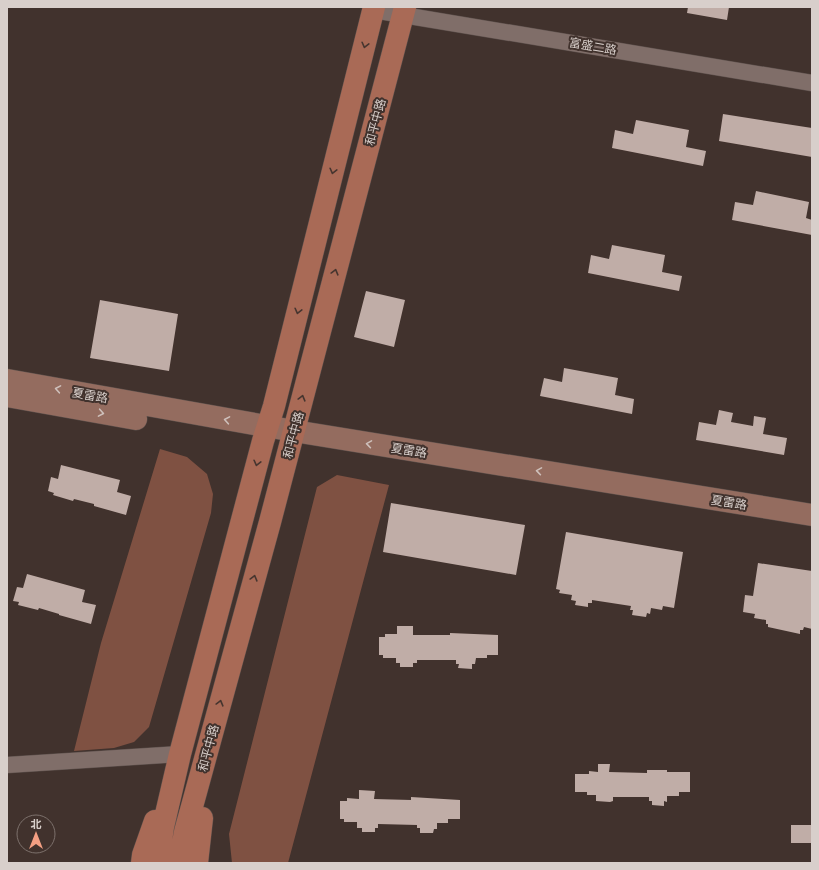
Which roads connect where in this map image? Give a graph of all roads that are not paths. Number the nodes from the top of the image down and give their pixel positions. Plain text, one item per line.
1 (374, 9) edge
2 (404, 11) edge
3 (812, 83) edge
4 (7, 380) edge
5 (7, 396) edge
6 (265, 434) junction
7 (292, 438) junction
8 (812, 515) edge
9 (812, 528) edge
10 (214, 728) junction
11 (180, 754) junction
12 (7, 765) edge
13 (146, 861) edge
14 (180, 863) edge
15 (197, 863) edge

1 - 2 street, 富盛二路
1 -> 6 main road
2 - 3 street, 富盛二路
7 -> 2 main road, 和平中路
6 -> 4 street, 夏雷路
5 -> 6 street, 夏雷路
6 - 7 street, 夏雷路
6 -> 11 main road
8 -> 7 street, 夏雷路
7 - 9 street, 夏雷路
10 -> 7 main road, 和平中路
10 - 14 main road, 和平中路
10 - 15 main road
11 - 12 street
11 - 13 main road

